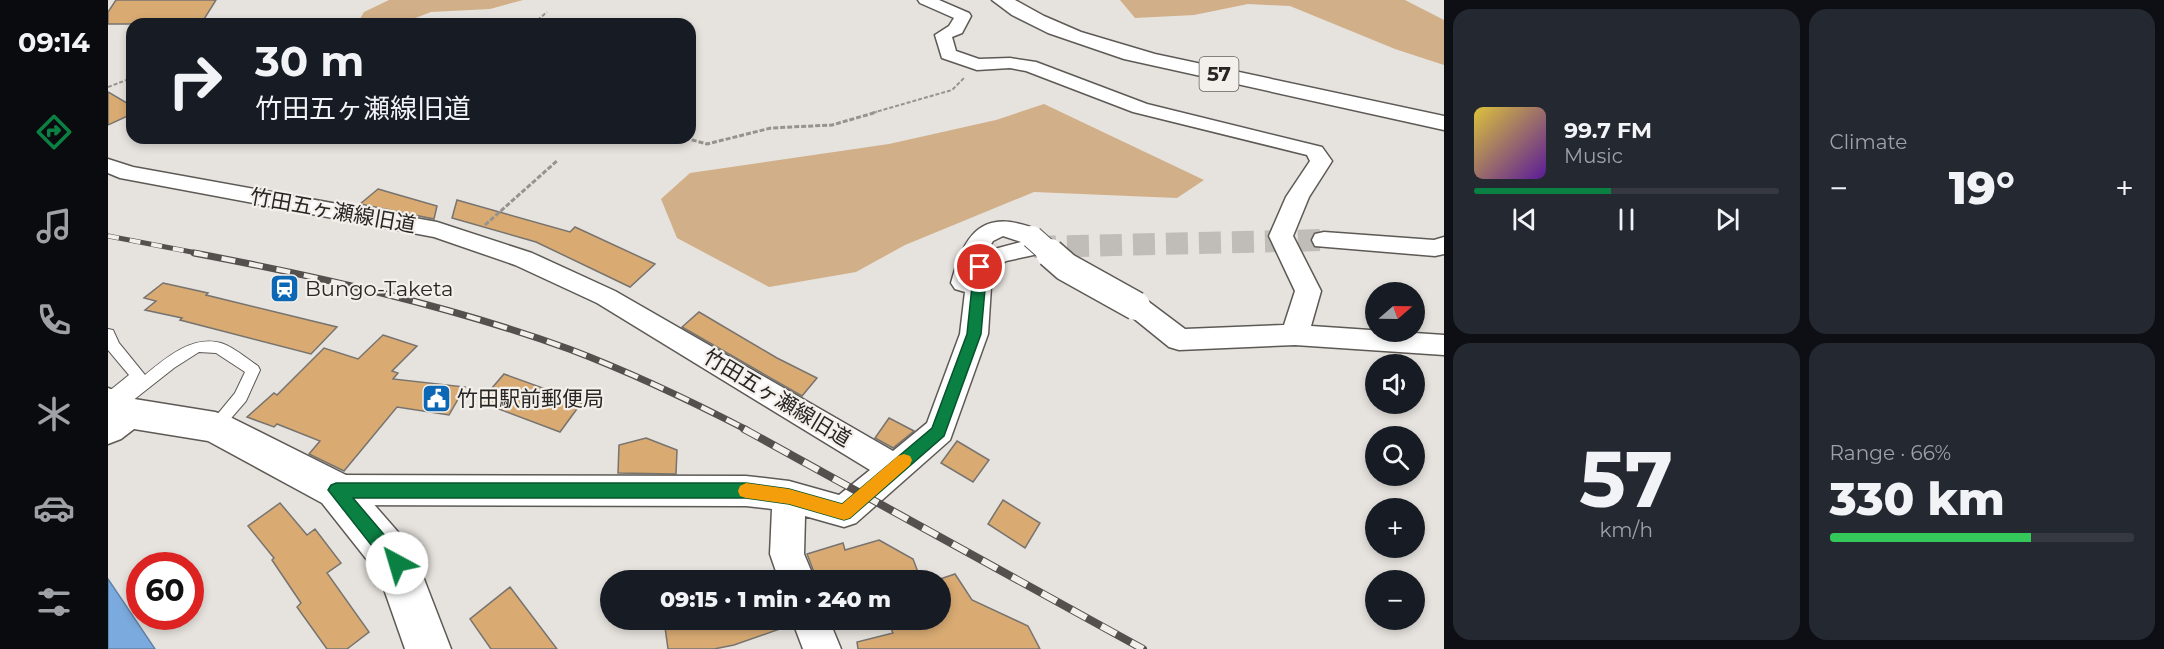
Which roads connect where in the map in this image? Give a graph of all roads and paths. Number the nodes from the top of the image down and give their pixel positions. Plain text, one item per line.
1 (926, 0) edge
2 (1002, 0) edge
3 (548, 12) dead end
4 (540, 18) edge
5 (977, 65) junction
6 (126, 80) edge
7 (108, 87) edge
8 (1444, 123) edge
9 (696, 141) edge
10 (558, 160) dead end
11 (108, 165) edge
12 (478, 232) dead end
13 (1324, 240) tunnel mouth
14 (1444, 245) edge
15 (108, 334) edge
16 (1295, 335) junction
17 (1444, 345) edge
18 (114, 409) edge
19 (215, 427) junction
20 (895, 468) junction
21 (336, 490) junction
22 (789, 496) junction
23 (793, 570) edge
24 (815, 630) edge
25 (428, 649) edge
26 (822, 649) edge

1 - 5 street
2 - 8 main road, 57
3 - 4 path
5 - 9 path
5 - 16 street
6 - 7 path
10 - 12 path
11 - 20 street, 竹田五ヶ瀬線旧道
13 - 14 street
15 - 18 lane
16 - 17 street
16 - 20 street, bridge
18 - 19 main road
18 - 19 lane
19 - 21 main road
20 - 22 street
21 - 22 street
21 - 25 main road
22 - 23 street
24 - 26 street

